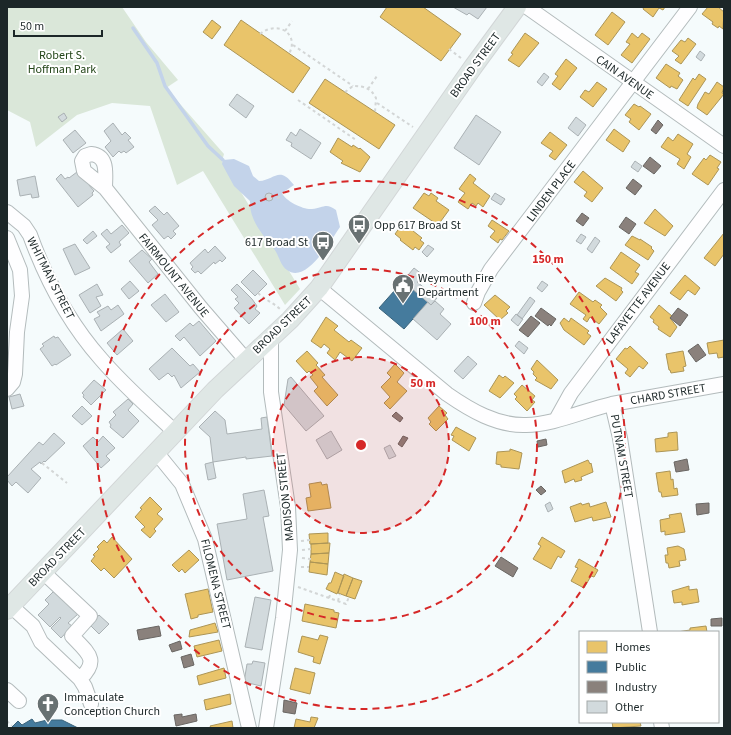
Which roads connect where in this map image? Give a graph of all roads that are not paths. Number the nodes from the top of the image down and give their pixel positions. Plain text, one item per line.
1 (517, 7) edge
2 (527, 7) edge
3 (690, 7) edge
4 (633, 83) junction
5 (724, 146) edge
6 (105, 188) dead end
7 (724, 190) edge
8 (7, 212) edge
9 (7, 238) edge
10 (319, 288) junction
11 (474, 303) dead end
12 (271, 338) junction
13 (246, 360) junction
14 (724, 384) edge
15 (7, 389) edge
16 (612, 404) junction
17 (556, 420) junction
18 (176, 433) junction
19 (156, 452) junction
20 (43, 572) junction
21 (9, 608) edge
22 (650, 631) edge
23 (80, 679) junction
24 (7, 690) edge
25 (19, 701) dead end
26 (91, 704) dead end
27 (248, 728) edge
28 (266, 728) edge

1 - 10 main road, BROAD STREET
2 - 4 street, CAIN AVENUE
3 - 4 street, LINDEN PLACE
4 - 5 street, CAIN AVENUE
4 - 11 street, LINDEN PLACE
6 - 13 street, FAIRMOUNT AVENUE
7 - 17 street, LAFAYETTE AVENUE
8 - 18 street, WHITMAN STREET
9 - 15 street
10 - 12 main road, BROAD STREET
10 - 17 street, PUTNAM STREET
12 - 13 main road, BROAD STREET
12 - 28 street, MADISON STREET
13 - 18 main road, BROAD STREET
14 - 16 street, CHARD STREET
16 - 17 street, PUTNAM STREET
16 - 22 street, PUTNAM STREET
18 - 19 main road, BROAD STREET
19 - 20 main road, BROAD STREET
19 - 27 street, FILOMENA STREET
20 - 21 main road, BROAD STREET
20 - 23 street
21 - 23 street
23 - 26 street
24 - 25 street

